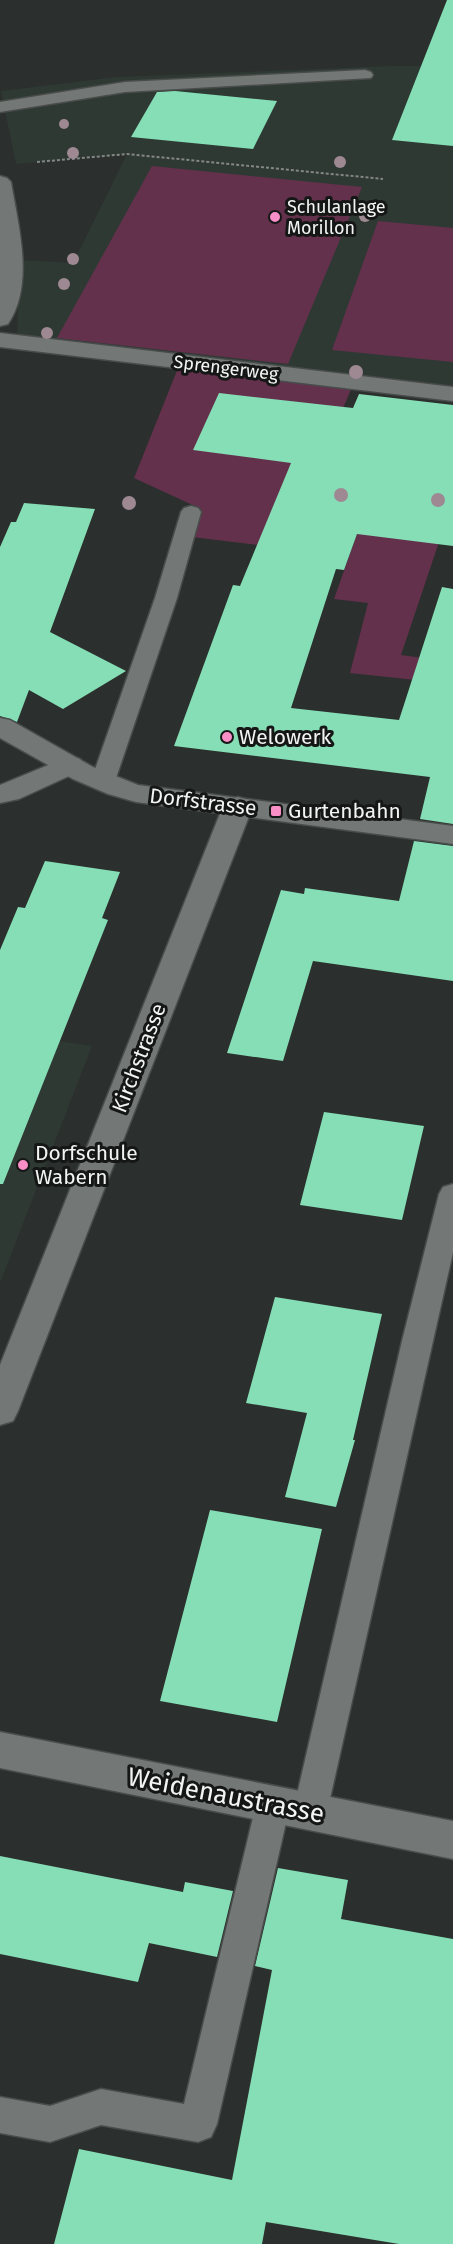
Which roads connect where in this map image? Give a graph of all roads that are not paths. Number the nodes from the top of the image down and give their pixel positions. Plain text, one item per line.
1 (365, 75) dead end
2 (0, 107) edge
3 (0, 182) edge
4 (0, 319) edge
5 (0, 340) edge
6 (453, 394) edge
7 (192, 512) dead end
8 (0, 726) edge
9 (70, 765) junction
10 (103, 782) junction
11 (0, 794) edge
12 (238, 806) junction
13 (453, 835) edge
14 (453, 1194) edge
15 (0, 1411) edge
16 (0, 1750) edge
17 (291, 1808) junction
18 (453, 1840) edge
19 (0, 2115) edge

1 - 2 lane
3 - 4 street
5 - 6 street, Sprengerweg
7 - 10 lane
8 - 9 street
9 - 10 street, Dorfstrasse
9 - 11 street
10 - 12 street, Dorfstrasse
12 - 13 street, Dorfstrasse
12 - 15 street, Kirchstrasse
14 - 17 lane
16 - 17 street, Weidenaustrasse
17 - 18 street, Weidenaustrasse
17 - 19 lane

